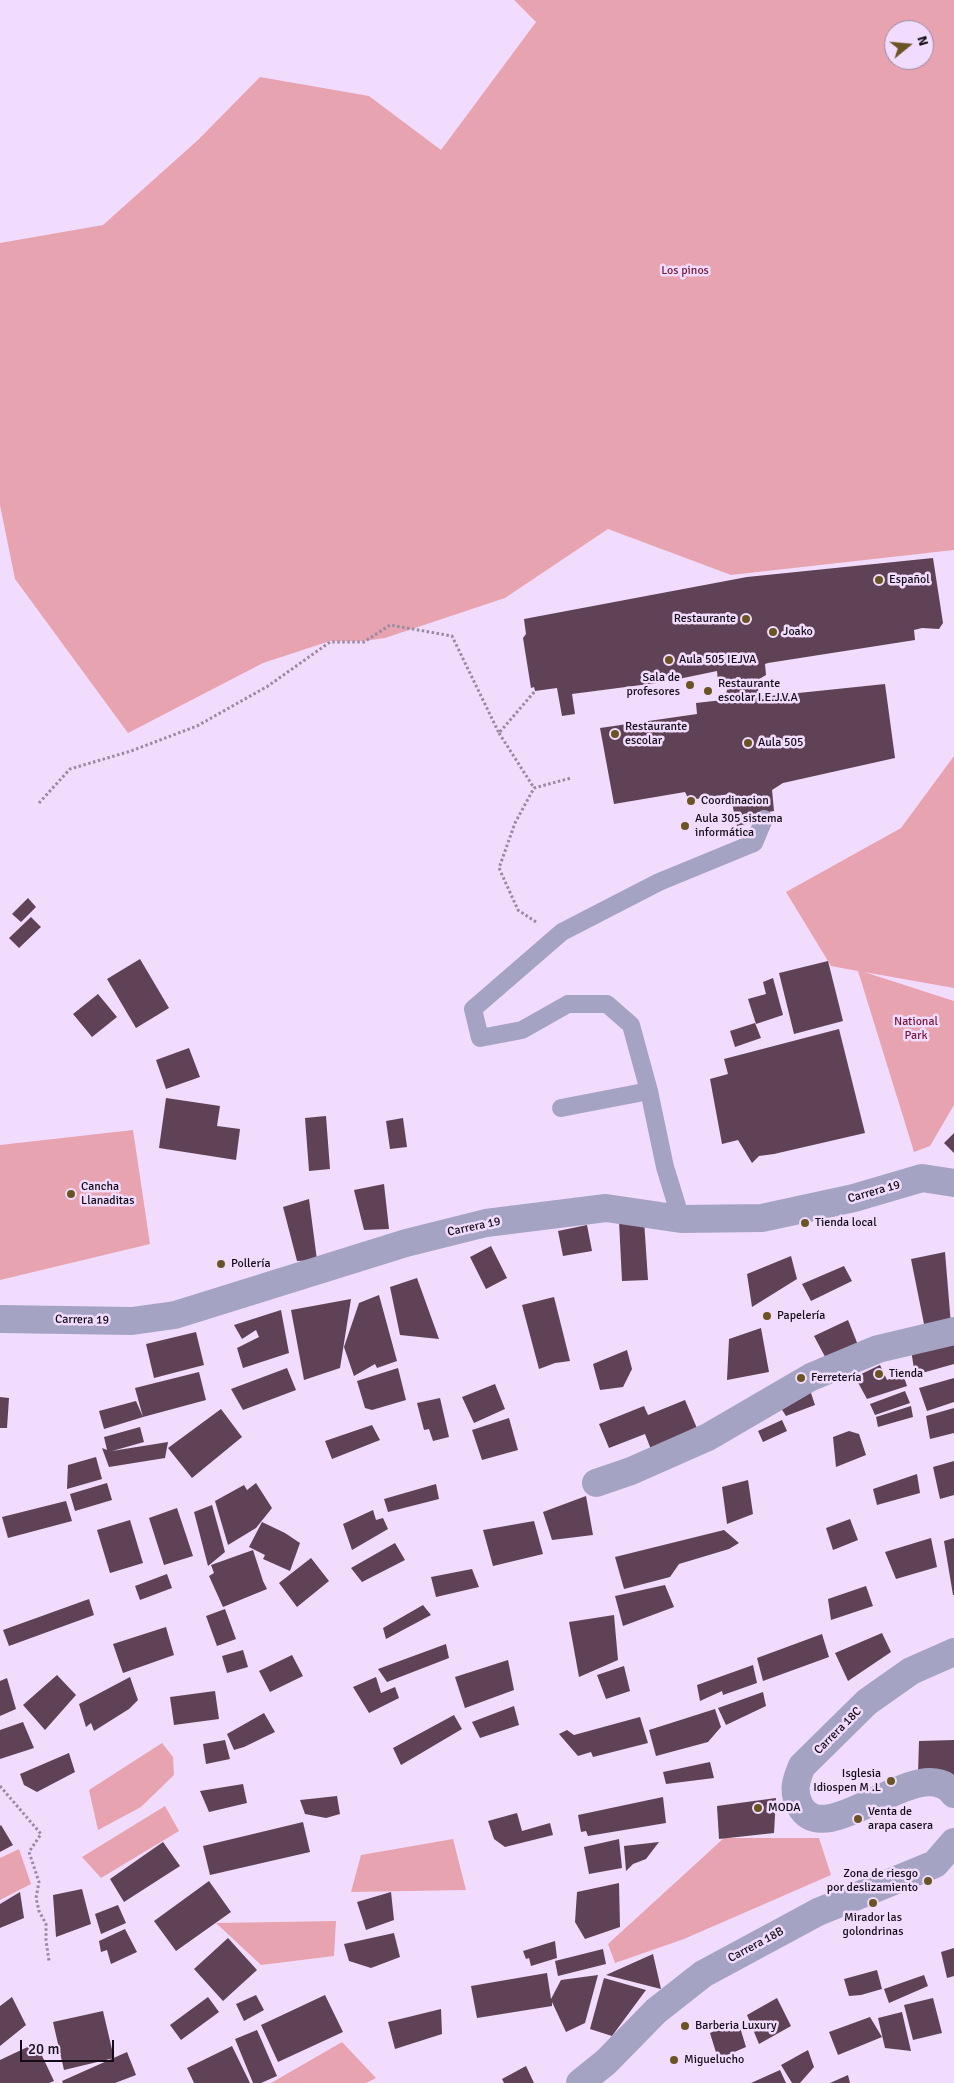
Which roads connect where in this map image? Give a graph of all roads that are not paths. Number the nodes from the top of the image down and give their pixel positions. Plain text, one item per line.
1 (764, 819) dead end
2 (649, 1091) junction
3 (561, 1108) dead end
4 (954, 1183) edge
5 (681, 1219) junction
6 (0, 1319) edge
7 (954, 1331) edge
8 (596, 1483) dead end
9 (954, 1652) edge
10 (954, 1794) edge
11 (954, 1842) edge
12 (580, 2083) edge

1 - 2 lane
2 - 3 lane
2 - 5 lane
4 - 5 street, Carrera 19
5 - 6 street, Carrera 19
7 - 8 street
9 - 10 street, Carrera 18C
11 - 12 street, Carrera 18B

